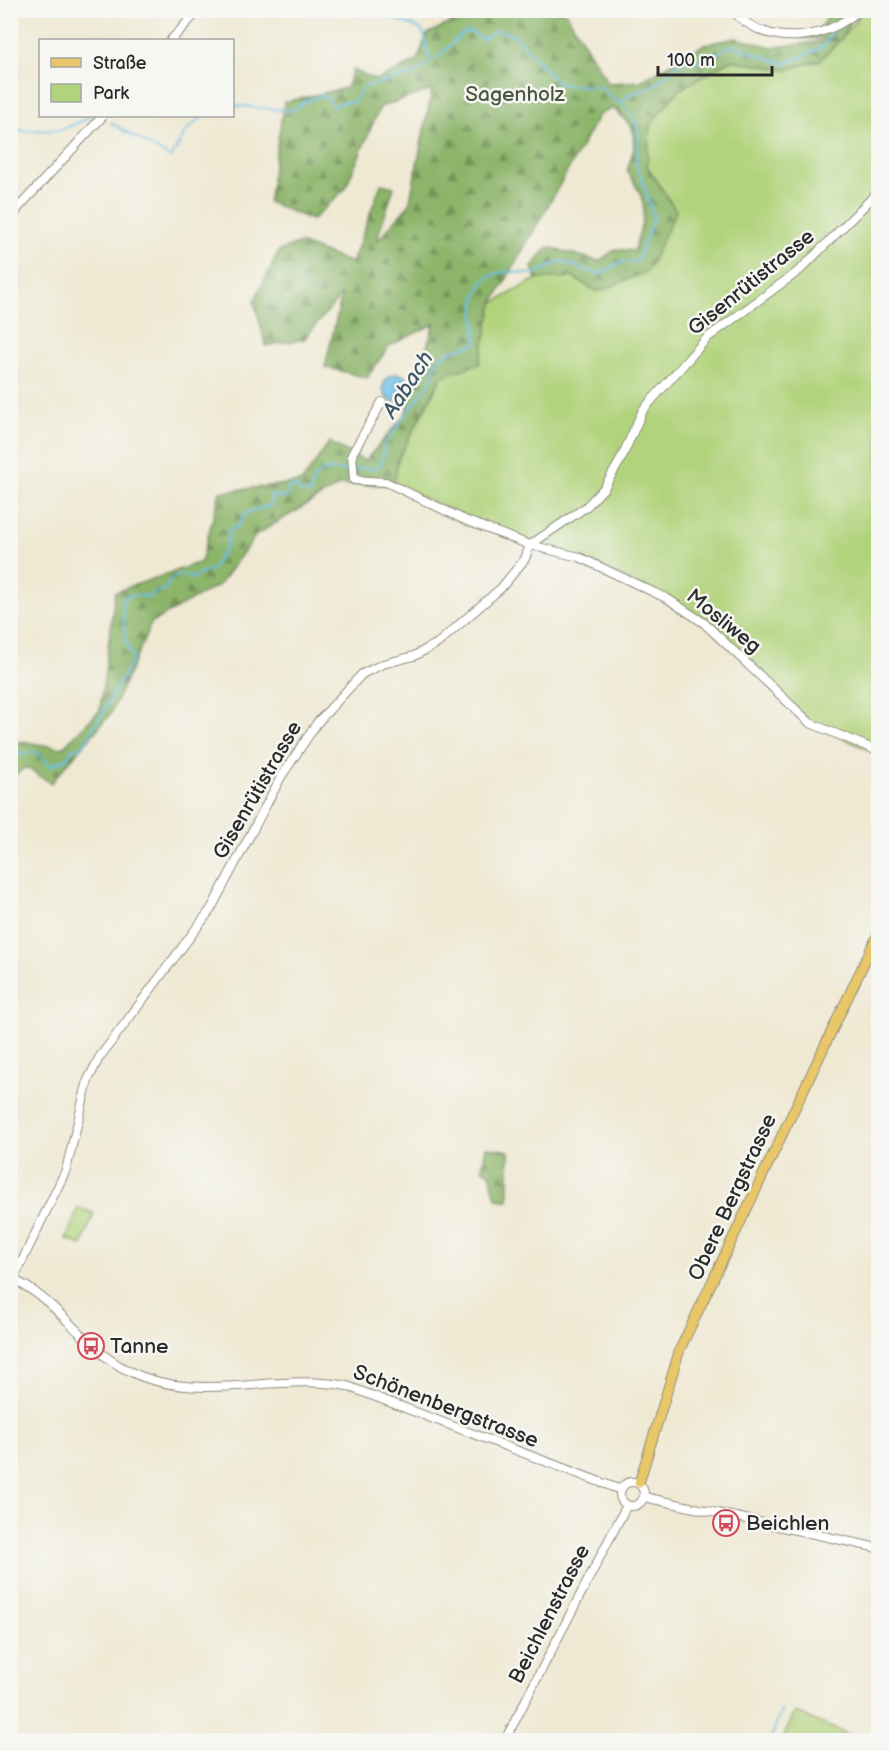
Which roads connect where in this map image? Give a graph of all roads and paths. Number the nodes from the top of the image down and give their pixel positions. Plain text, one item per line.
1 (199, 10) edge
2 (732, 10) edge
3 (859, 10) edge
4 (172, 39) edge
5 (102, 117) edge
6 (879, 192) edge
7 (10, 224) edge
8 (382, 402) dead end
9 (530, 546) junction
10 (879, 751) edge
11 (879, 934) edge
12 (12, 1282) edge
13 (639, 1483) junction
14 (621, 1490) junction
15 (644, 1497) junction
16 (627, 1505) junction
17 (879, 1548) edge
18 (505, 1740) edge

1 - 4 street
2 - 3 street
5 - 7 street
6 - 9 street, Gisenrütistrasse
8 - 9 street, Mosliweg
9 - 10 street, Mosliweg
9 - 12 street, Gisenrütistrasse
11 - 13 main road, Obere Bergstrasse
12 - 14 street, Schönenbergstrasse
13 - 14 street
13 - 15 street
14 - 16 street
15 - 16 street
15 - 17 street
16 - 18 street, Beichlenstrasse

